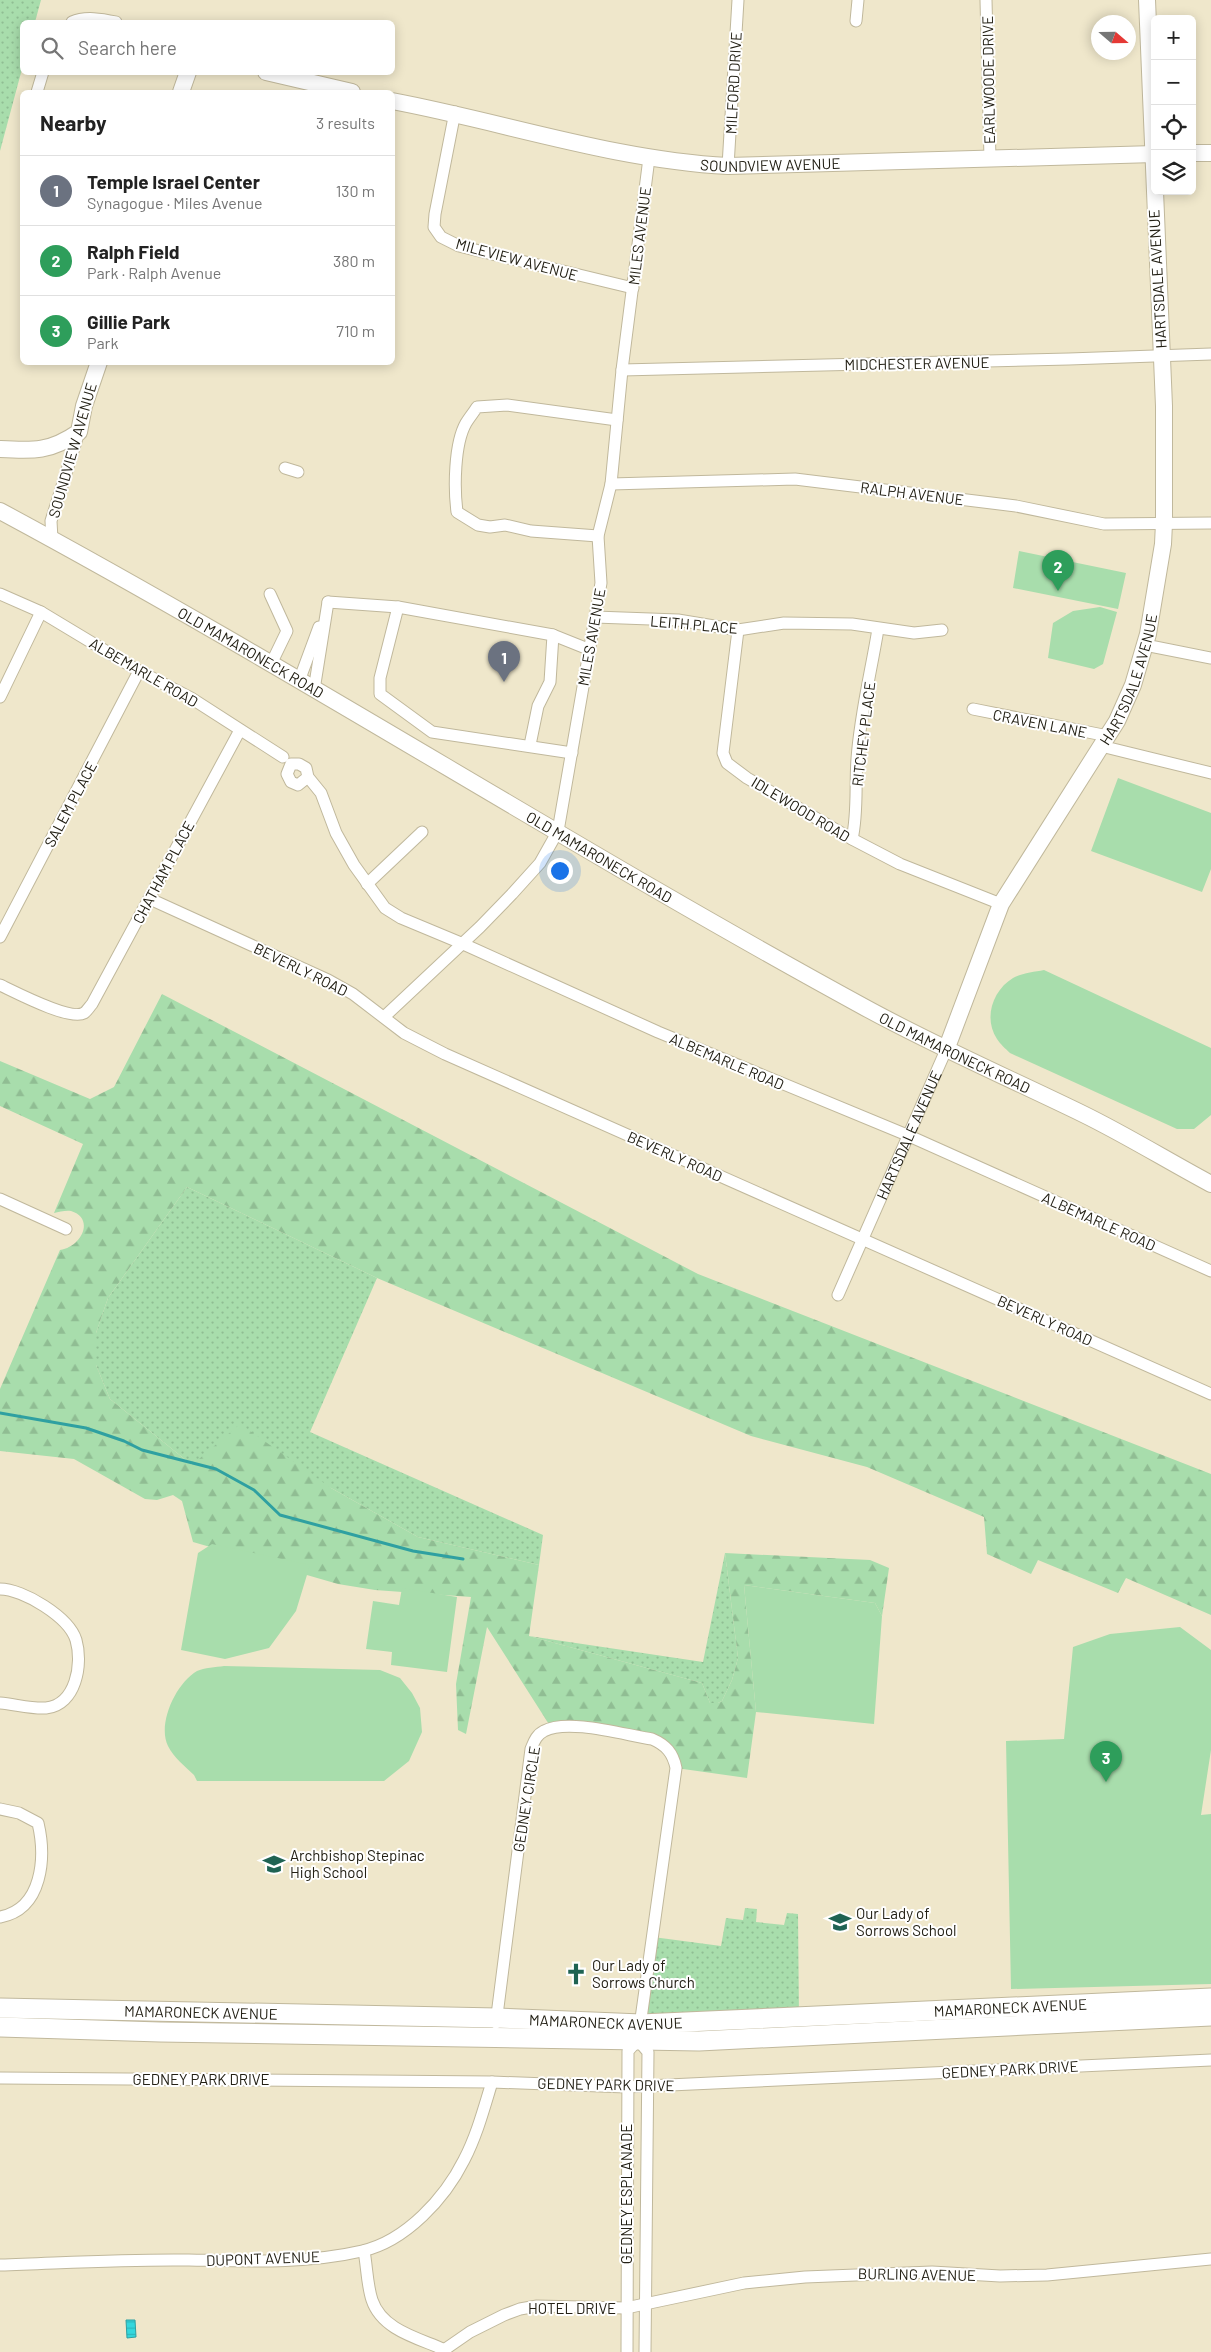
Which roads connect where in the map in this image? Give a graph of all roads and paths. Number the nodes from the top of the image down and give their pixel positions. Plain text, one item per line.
1 (738, 0) edge
2 (858, 0) edge
3 (986, 0) edge
4 (1147, 0) edge
5 (76, 20) edge
6 (108, 20) edge
7 (856, 21) dead end
8 (42, 75) edge
9 (187, 75) edge
10 (279, 75) edge
11 (38, 90) edge
12 (182, 90) edge
13 (343, 90) edge
14 (395, 102) edge
15 (455, 112) junction
16 (1153, 150) edge
17 (1196, 153) edge
18 (1211, 153) edge
19 (1151, 154) edge
20 (649, 158) junction
21 (990, 159) junction
22 (728, 166) junction
23 (1155, 195) edge
24 (633, 288) junction
25 (1211, 354) edge
26 (1161, 356) junction
27 (97, 365) edge
28 (622, 370) junction
29 (617, 420) junction
30 (79, 432) junction
31 (0, 449) edge
32 (285, 468) dead end
33 (298, 472) dead end
34 (611, 484) junction
35 (0, 511) edge
36 (1164, 523) junction
37 (1211, 523) edge
38 (598, 536) junction
39 (52, 538) junction
40 (0, 594) edge
41 (270, 594) dead end
42 (328, 602) junction
43 (398, 607) junction
44 (41, 612) junction
45 (595, 617) junction
46 (878, 629) junction
47 (738, 630) junction
48 (942, 630) dead end
49 (553, 635) junction
50 (1145, 645) junction
51 (588, 649) junction
52 (1211, 658) edge
53 (271, 664) junction
54 (139, 671) junction
55 (299, 681) junction
56 (314, 690) junction
57 (0, 697) edge
58 (973, 709) dead end
59 (240, 730) junction
60 (1105, 741) junction
61 (530, 746) junction
62 (572, 753) junction
63 (283, 757) dead end
64 (1211, 774) edge
65 (308, 777) dead end
66 (422, 832) dead end
67 (558, 832) junction
68 (852, 840) junction
69 (368, 884) junction
70 (150, 899) junction
71 (1001, 904) junction
72 (0, 938) edge
73 (462, 943) junction
74 (0, 985) edge
75 (384, 1017) junction
76 (946, 1050) junction
77 (907, 1135) junction
78 (1211, 1184) edge
79 (0, 1199) edge
80 (66, 1229) dead end
81 (863, 1238) junction
82 (1211, 1271) edge
83 (838, 1295) dead end
84 (1211, 1394) edge
85 (0, 1589) edge
86 (0, 1703) edge
87 (0, 1809) edge
88 (0, 1917) edge
89 (1211, 1998) edge
90 (0, 2008) edge
91 (161, 2012) junction
92 (316, 2014) junction
93 (403, 2016) junction
94 (1211, 2016) edge
95 (497, 2018) junction
96 (0, 2027) edge
97 (160, 2032) junction
98 (640, 2032) junction
99 (314, 2034) junction
100 (402, 2036) junction
101 (495, 2037) junction
102 (1211, 2060) edge
103 (0, 2078) edge
104 (492, 2082) junction
105 (647, 2086) junction
106 (626, 2087) junction
107 (364, 2251) junction
108 (1211, 2259) edge
109 (0, 2265) edge
110 (644, 2303) junction
111 (626, 2308) junction
112 (442, 2350) edge
113 (627, 2352) edge
114 (645, 2352) edge

1 - 22 street, MILFORD DRIVE
2 - 7 street
3 - 21 street, EARLWOODE DRIVE
4 - 16 street, HARTSDALE AVENUE
5 - 6 street
8 - 11 street
9 - 12 street
10 - 13 street
14 - 15 street, SOUNDVIEW AVENUE
15 - 20 street, SOUNDVIEW AVENUE
15 - 24 street, MILEVIEW AVENUE
17 - 18 street
19 - 21 street, SOUNDVIEW AVENUE
20 - 22 street, SOUNDVIEW AVENUE
20 - 24 street, MILES AVENUE
21 - 22 street, SOUNDVIEW AVENUE
23 - 26 street, HARTSDALE AVENUE
24 - 28 street, MILES AVENUE
25 - 26 street, MIDCHESTER AVENUE
26 - 28 street, MIDCHESTER AVENUE
26 - 36 street, HARTSDALE AVENUE
27 - 30 street, SOUNDVIEW AVENUE
28 - 29 street, MILES AVENUE
29 - 34 street, MILES AVENUE
29 - 38 street
30 - 31 street
30 - 39 street, SOUNDVIEW AVENUE
32 - 33 street
34 - 36 street, RALPH AVENUE
34 - 38 street, MILES AVENUE
35 - 39 street, OLD MAMARONECK ROAD
36 - 37 street, RALPH AVENUE
36 - 50 street, HARTSDALE AVENUE
38 - 45 street, MILES AVENUE
39 - 53 street, OLD MAMARONECK ROAD
40 - 44 street, ALBEMARLE ROAD
41 - 53 street
42 - 43 street
42 - 55 street
42 - 56 street
43 - 49 street
43 - 61 street
44 - 54 street, ALBEMARLE ROAD
44 - 57 street
45 - 47 street, LEITH PLACE
45 - 51 street, MILES AVENUE
46 - 47 street, LEITH PLACE
46 - 48 street, LEITH PLACE
46 - 68 street, RITCHEY PLACE
47 - 68 street, IDLEWOOD ROAD
49 - 51 street
49 - 61 street
50 - 52 street
50 - 60 street, HARTSDALE AVENUE
51 - 62 street, MILES AVENUE
53 - 55 street, OLD MAMARONECK ROAD
54 - 59 street, ALBEMARLE ROAD
54 - 72 street, SALEM PLACE
55 - 56 street, OLD MAMARONECK ROAD
56 - 67 street, OLD MAMARONECK ROAD
58 - 60 street, CRAVEN LANE
59 - 63 street, ALBEMARLE ROAD
59 - 70 street, CHATHAM PLACE
60 - 64 street, CRAVEN LANE
60 - 71 street, HARTSDALE AVENUE
61 - 62 street
62 - 67 street, MILES AVENUE
65 - 69 street, ALBEMARLE ROAD
66 - 69 street
67 - 73 street, MILES AVENUE
67 - 76 street, OLD MAMARONECK ROAD
68 - 71 street, IDLEWOOD ROAD
69 - 73 street, ALBEMARLE ROAD
70 - 74 street, CHATHAM PLACE
70 - 75 street, BEVERLY ROAD
71 - 76 street, HARTSDALE AVENUE
73 - 75 street, MILES AVENUE
73 - 77 street, ALBEMARLE ROAD
75 - 81 street, BEVERLY ROAD
76 - 77 street, HARTSDALE AVENUE
76 - 78 street, OLD MAMARONECK ROAD
77 - 81 street, HARTSDALE AVENUE
77 - 82 street, ALBEMARLE ROAD
79 - 80 street
81 - 83 street, HARTSDALE AVENUE
81 - 84 street, BEVERLY ROAD
85 - 86 street
87 - 88 street
89 - 98 main road, MAMARONECK AVENUE
90 - 91 main road, MAMARONECK AVENUE
91 - 92 main road, MAMARONECK AVENUE
91 - 97 street
92 - 93 main road, MAMARONECK AVENUE
92 - 99 street
93 - 95 main road, MAMARONECK AVENUE
93 - 100 street
94 - 98 main road, MAMARONECK AVENUE
95 - 98 main road, MAMARONECK AVENUE
95 - 98 street, GEDNEY CIRCLE
95 - 101 street, GEDNEY CIRCLE
96 - 97 main road, MAMARONECK AVENUE
97 - 99 main road, MAMARONECK AVENUE
98 - 101 main road, MAMARONECK AVENUE
98 - 105 street, GEDNEY ESPLANADE
98 - 106 street, GEDNEY ESPLANADE
99 - 100 main road, MAMARONECK AVENUE
100 - 101 main road, MAMARONECK AVENUE
102 - 105 street, GEDNEY PARK DRIVE
103 - 104 street, GEDNEY PARK DRIVE
104 - 106 street, GEDNEY PARK DRIVE
104 - 107 street, DUPONT AVENUE
105 - 106 street, GEDNEY PARK DRIVE
105 - 110 street, GEDNEY ESPLANADE
106 - 111 street, GEDNEY ESPLANADE
107 - 109 street, DUPONT AVENUE
107 - 112 street
108 - 110 street, BURLING AVENUE
110 - 111 street, BURLING AVENUE
110 - 114 street, GEDNEY ESPLANADE
111 - 112 street, HOTEL DRIVE
111 - 113 street, GEDNEY ESPLANADE

